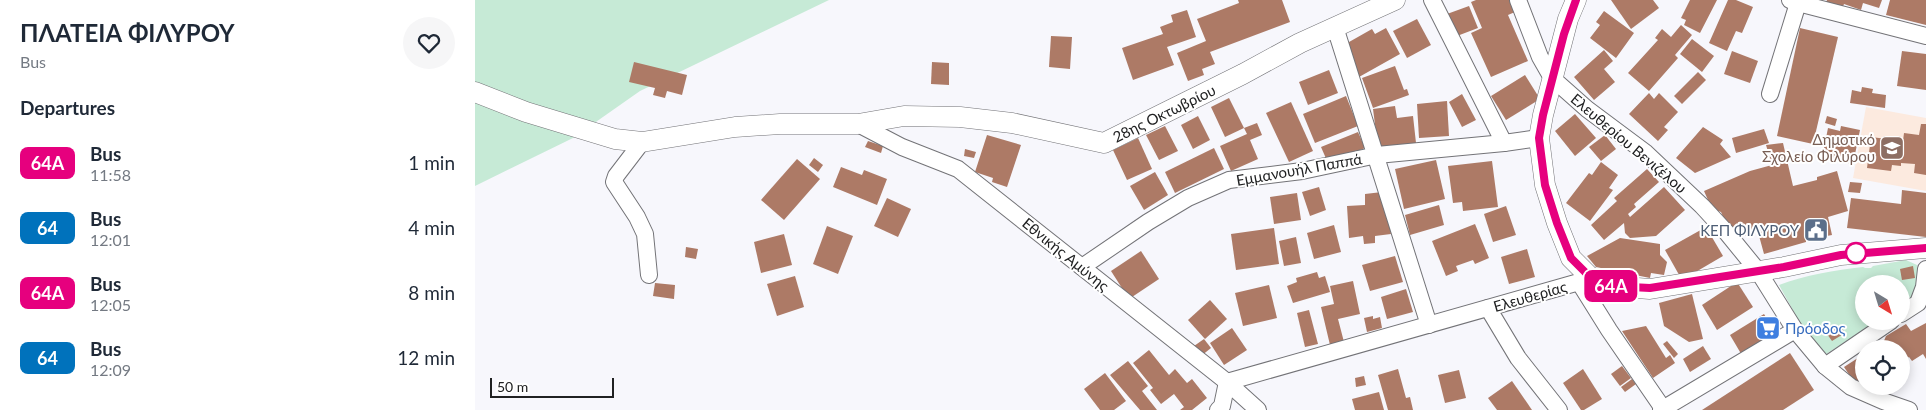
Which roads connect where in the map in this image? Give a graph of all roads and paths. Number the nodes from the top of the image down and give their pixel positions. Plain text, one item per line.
1 (1395, 0) edge
2 (1432, 0) edge
3 (1518, 0) edge
4 (1576, 0) edge
5 (1794, 2) edge
6 (1335, 26) junction
7 (1926, 36) edge
8 (1553, 78) junction
9 (475, 92) edge
10 (1770, 94) dead end
11 (857, 124) junction
12 (1539, 138) junction
13 (642, 142) junction
14 (1504, 143) junction
15 (1377, 155) junction
16 (1926, 248) edge
17 (1082, 267) junction
18 (1926, 269) edge
19 (1758, 271) junction
20 (649, 275) dead end
21 (1584, 279) junction
22 (1488, 308) junction
23 (1910, 308) edge
24 (1429, 325) junction
25 (1795, 330) junction
26 (1878, 330) edge
27 (1825, 366) junction
28 (1227, 382) junction
29 (1218, 410) edge
30 (1258, 410) edge
31 (1559, 410) edge
32 (1663, 410) edge
33 (1909, 410) edge

1 - 6 street, 28ης Οκτωβρίου
2 - 14 street
3 - 8 street, Ελευθερίου Βενιζέλου
4 - 8 street
5 - 7 street
5 - 10 street
6 - 11 street, 28ης Οκτωβρίου
6 - 15 street
8 - 12 street
8 - 19 street, Ελευθερίου Βενιζέλου
9 - 13 street, 28ης Οκτωβρίου
11 - 13 street, 28ης Οκτωβρίου
11 - 17 street, Εθνικής Αμύνης
12 - 14 street, Εμμανουήλ Παππά
12 - 21 street
13 - 20 street
14 - 15 street, Εμμανουήλ Παππά
15 - 17 street, Εμμανουήλ Παππά
15 - 24 street
16 - 19 street
17 - 28 street, Εθνικής Αμύνης
18 - 23 street
19 - 21 street
19 - 25 street, Ελευθερίου Βενιζέλου
21 - 22 street, Ελευθερίας
21 - 32 street
22 - 24 street, Ελευθερίας
22 - 31 street
24 - 28 street, Ελευθερίας
25 - 27 street, Ελευθερίου Βενιζέλου
25 - 32 street
26 - 27 street
27 - 33 street, Ελευθερίου Βενιζέλου
28 - 29 street
28 - 30 street, Εθνικής Αμύνης

